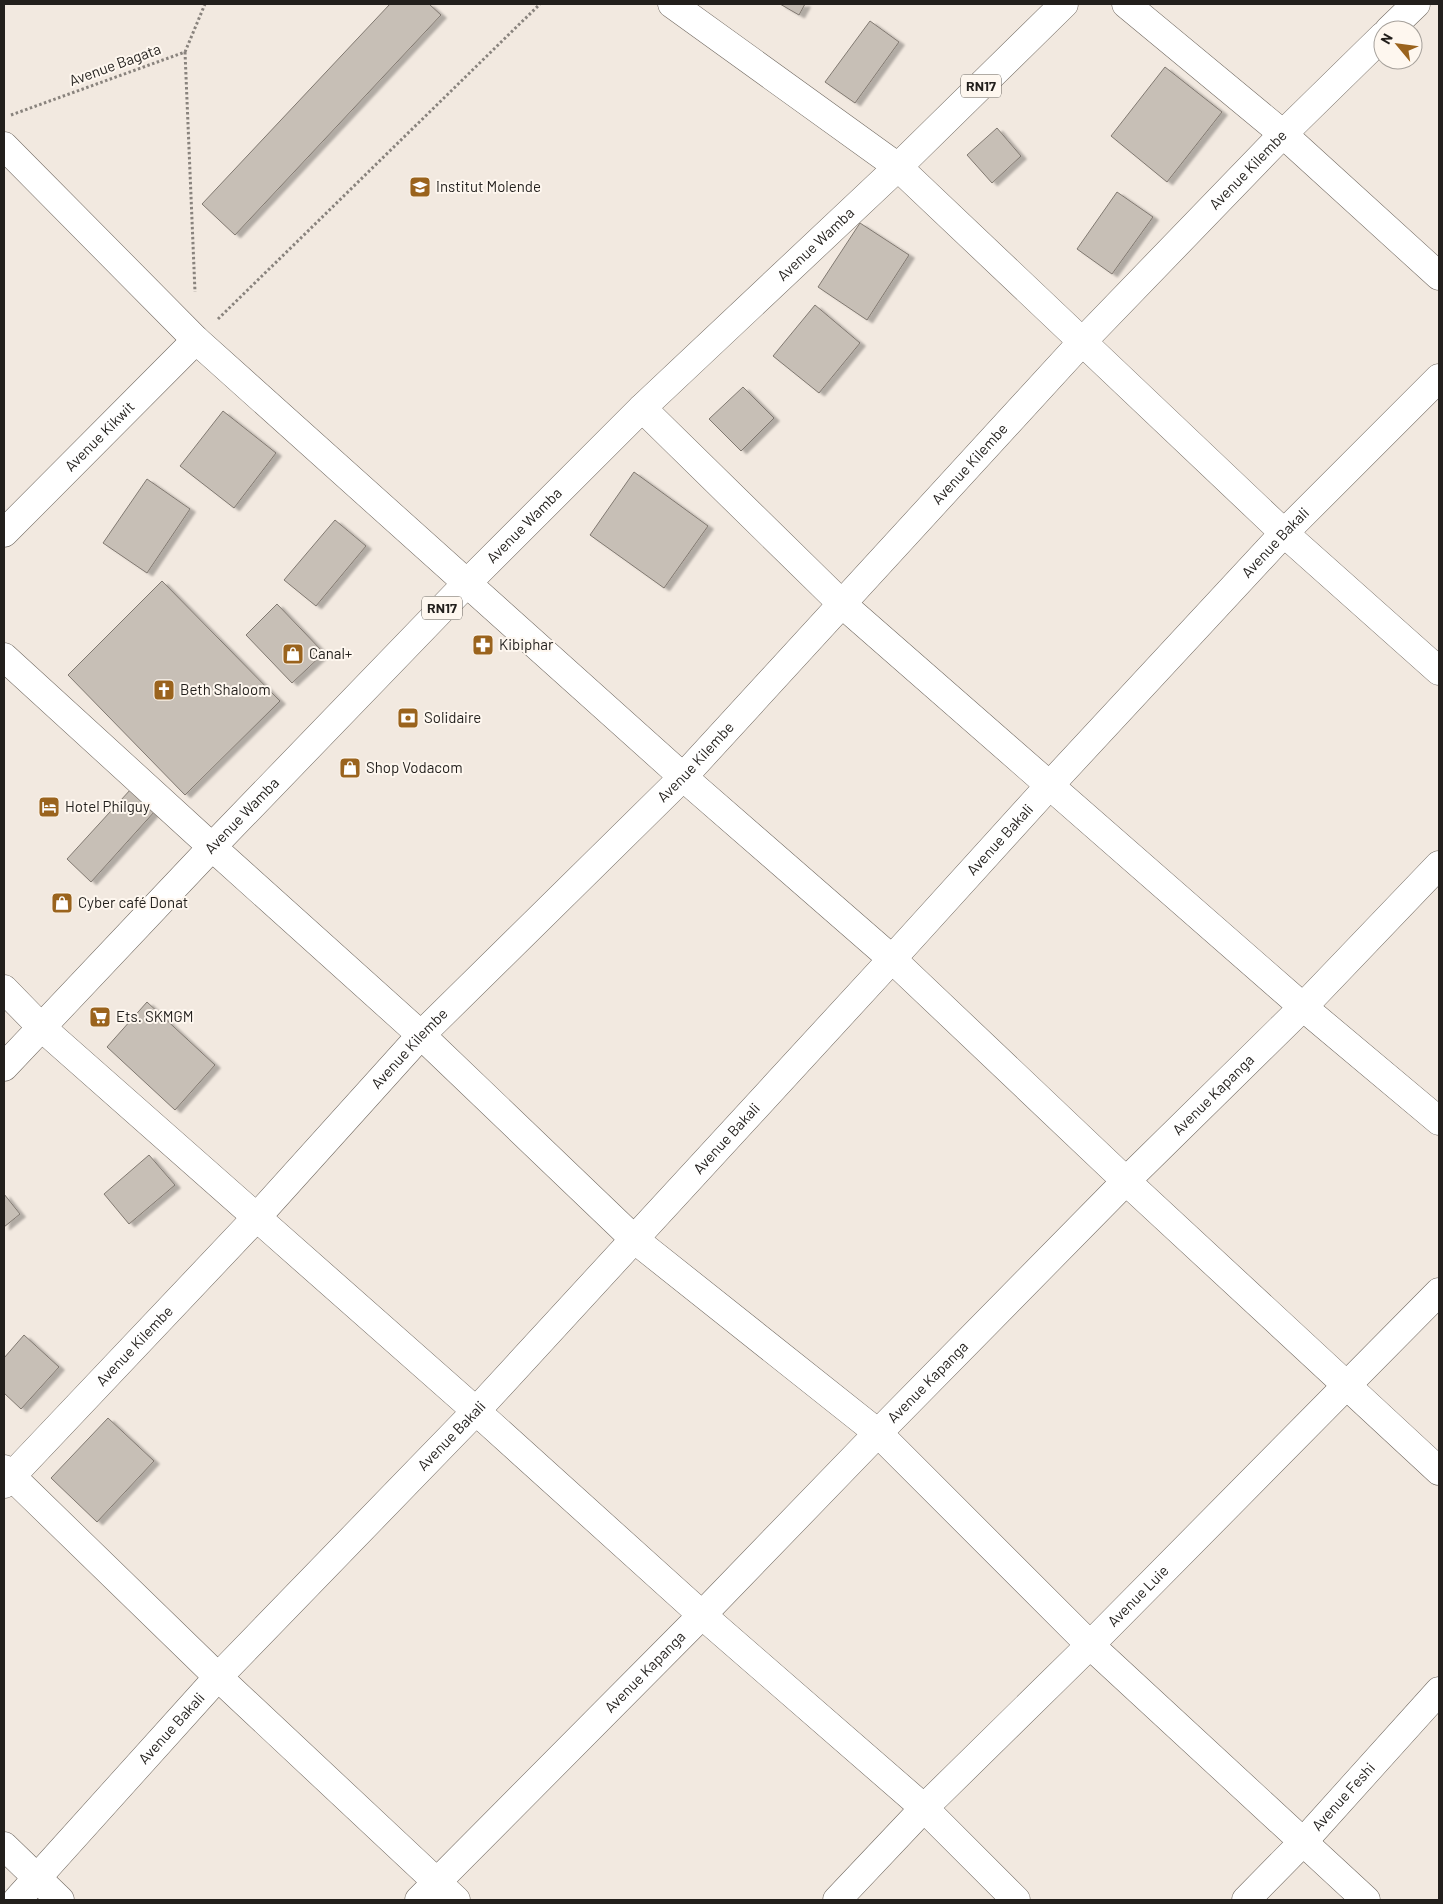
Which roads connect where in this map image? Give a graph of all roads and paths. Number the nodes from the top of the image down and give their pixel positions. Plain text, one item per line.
1 (205, 4) edge
2 (540, 4) edge
3 (672, 4) edge
4 (1064, 4) edge
5 (1126, 4) edge
6 (1416, 4) edge
7 (1399, 20) edge
8 (1373, 46) edge
9 (185, 52) junction
10 (4, 118) edge
11 (1283, 134) junction
12 (4, 146) edge
13 (898, 167) junction
14 (1439, 276) edge
15 (196, 340) junction
16 (1082, 342) junction
17 (1439, 378) edge
18 (642, 408) junction
19 (4, 532) edge
20 (1284, 533) junction
21 (468, 582) junction
22 (841, 603) junction
23 (4, 657) edge
24 (1439, 671) edge
25 (683, 777) junction
26 (1049, 786) junction
27 (212, 847) junction
28 (1439, 865) edge
29 (892, 960) junction
30 (4, 989) edge
31 (1303, 1007) junction
32 (41, 1027) junction
33 (421, 1035) junction
34 (4, 1067) edge
35 (1439, 1121) edge
36 (1126, 1181) junction
37 (256, 1218) junction
38 (634, 1239) junction
39 (1439, 1292) edge
40 (1347, 1386) junction
41 (476, 1411) junction
42 (878, 1433) junction
43 (1439, 1470) edge
44 (6, 1476) edge
45 (702, 1615) junction
46 (1090, 1645) junction
47 (218, 1677) junction
48 (1439, 1691) edge
49 (924, 1808) junction
50 (1303, 1842) junction
51 (4, 1846) edge
52 (38, 1878) junction
53 (427, 1891) edge
54 (17, 1900) edge
55 (60, 1900) edge
56 (456, 1900) edge
57 (837, 1900) edge
58 (1016, 1900) edge
59 (1246, 1900) edge
60 (1366, 1900) edge

1 - 9 path, Avenue Bagata
2 - 15 path
3 - 13 street
4 - 13 street, Avenue Wamba / RN17
5 - 11 street
6 - 7 street
8 - 11 street, Avenue Kilembe
9 - 10 path, Avenue Bagata
9 - 15 path
11 - 14 street
11 - 16 street, Avenue Kilembe
12 - 15 street
13 - 16 street
13 - 18 street, Avenue Wamba / RN17
15 - 19 street, Avenue Kikwit
15 - 21 street
16 - 20 street
16 - 22 street, Avenue Kilembe
17 - 20 street, Avenue Bakali
18 - 21 street, Avenue Wamba / RN17
18 - 22 street
20 - 24 street
20 - 26 street, Avenue Bakali
21 - 25 street
21 - 27 street, Avenue Wamba / RN17
22 - 25 street, Avenue Kilembe
22 - 26 street
23 - 27 street
25 - 29 street
25 - 33 street, Avenue Kilembe
26 - 29 street, Avenue Bakali
26 - 31 street
27 - 32 street, Avenue Wamba / RN17
27 - 33 street
28 - 31 street, Avenue Kapanga
29 - 36 street
29 - 38 street, Avenue Bakali
30 - 32 street
31 - 35 street
31 - 36 street, Avenue Kapanga
32 - 34 street, Avenue Wamba / RN17
32 - 37 street
33 - 37 street, Avenue Kilembe
33 - 38 street
36 - 40 street
36 - 42 street, Avenue Kapanga
37 - 41 street
37 - 44 street, Avenue Kilembe
38 - 41 street, Avenue Bakali
38 - 42 street
39 - 40 street, Avenue Luie
40 - 43 street
40 - 46 street, Avenue Luie
41 - 45 street
41 - 47 street, Avenue Bakali
42 - 45 street, Avenue Kapanga
42 - 46 street
44 - 47 street
45 - 49 street
45 - 53 street, Avenue Kapanga
46 - 49 street, Avenue Luie
46 - 50 street
47 - 52 street, Avenue Bakali
47 - 53 street
48 - 50 street, Avenue Feshi
49 - 57 street, Avenue Luie
49 - 58 street
50 - 59 street, Avenue Feshi
50 - 60 street
51 - 52 street
52 - 54 street, Avenue Bakali
52 - 55 street
53 - 56 street

